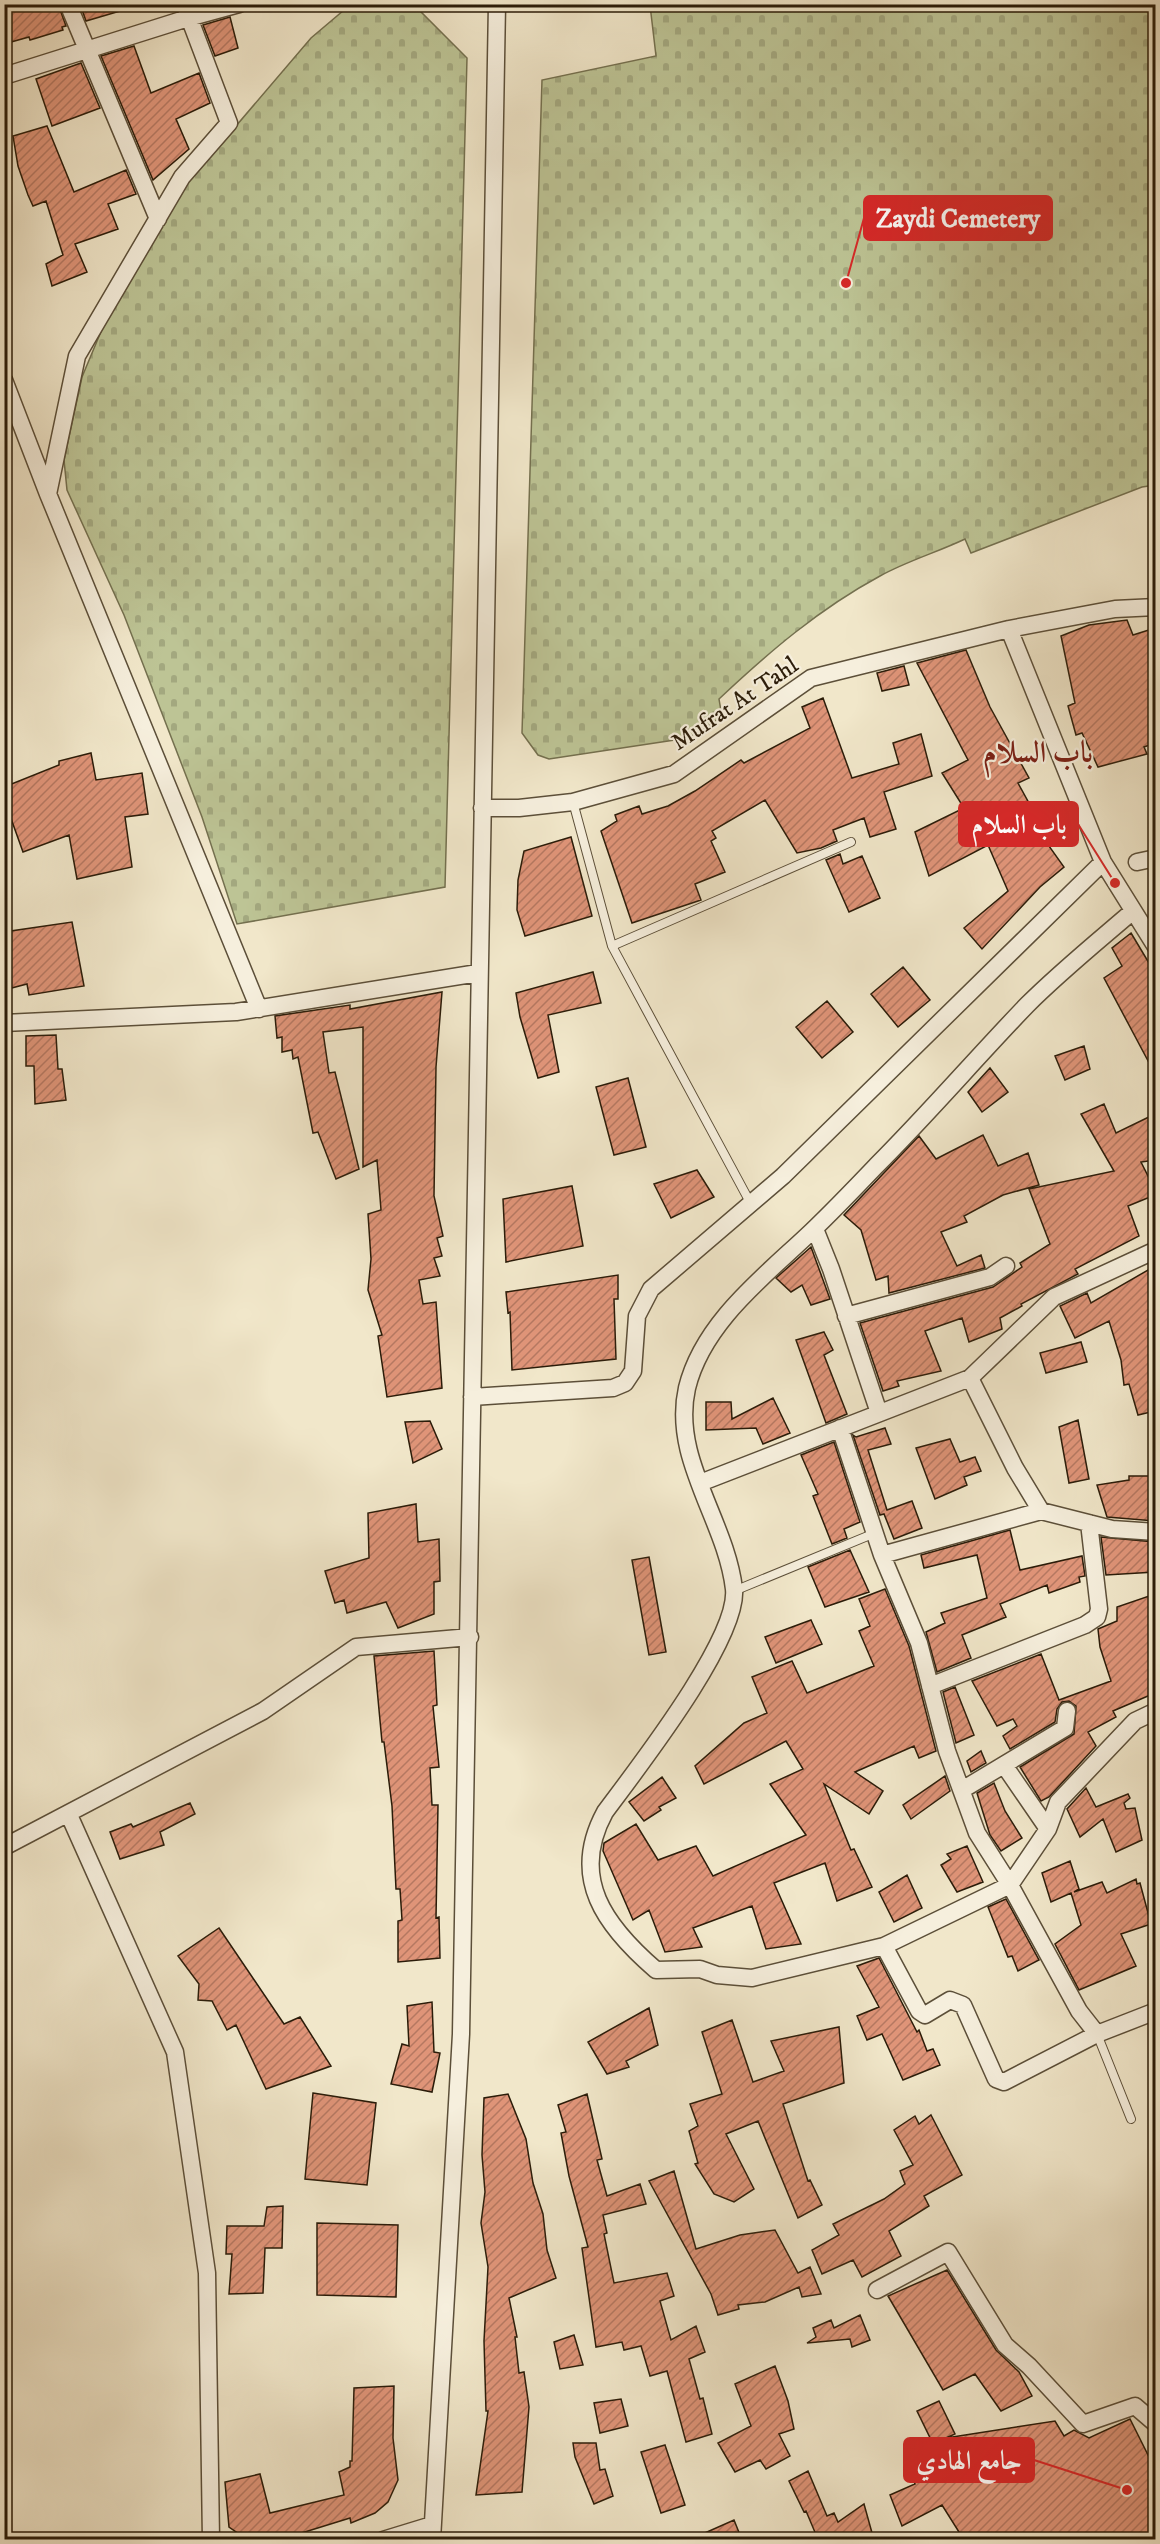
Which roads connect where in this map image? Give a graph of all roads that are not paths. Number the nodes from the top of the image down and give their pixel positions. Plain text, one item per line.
1 (68, 4) edge
2 (239, 4) edge
3 (498, 4) edge
4 (186, 11) edge
5 (85, 49) junction
6 (4, 76) edge
7 (158, 219) junction
8 (4, 381) edge
9 (48, 494) junction
10 (1155, 608) edge
11 (1009, 629) junction
12 (573, 802) junction
13 (483, 808) junction
14 (850, 842) dead end
15 (1155, 858) edge
16 (1103, 862) junction
17 (1137, 862) dead end
18 (1133, 911) junction
19 (612, 946) junction
20 (1155, 947) edge
21 (478, 973) junction
22 (259, 1009) junction
23 (4, 1023) edge
24 (751, 1204) junction
25 (814, 1228) junction
26 (1155, 1250) edge
27 (1006, 1266) dead end
28 (846, 1316) junction
29 (970, 1378) junction
30 (472, 1397) junction
31 (879, 1413) junction
32 (840, 1428) junction
33 (700, 1483) junction
34 (1041, 1511) junction
35 (1089, 1523) junction
36 (1155, 1532) edge
37 (875, 1533) junction
38 (882, 1555) junction
39 (734, 1591) junction
40 (470, 1637) junction
41 (930, 1686) junction
42 (1067, 1711) dead end
43 (1155, 1711) edge
44 (1004, 1765) junction
45 (962, 1790) junction
46 (69, 1815) junction
47 (1048, 1829) junction
48 (4, 1847) edge
49 (1010, 1885) junction
50 (884, 1946) junction
51 (1155, 2011) edge
52 (1098, 2034) junction
53 (1131, 2120) dead end
54 (877, 2290) dead end
55 (1155, 2424) edge
56 (432, 2532) edge
57 (211, 2540) edge
58 (383, 2540) edge

1 - 5 street
2 - 4 street
3 - 13 street
4 - 5 street
4 - 7 street
5 - 6 street
5 - 7 street
7 - 9 street
8 - 9 street
9 - 22 street
10 - 11 street, Mufrat At Tahl
11 - 12 street, Mufrat At Tahl
11 - 16 street
12 - 13 street, Mufrat At Tahl
12 - 19 lane
13 - 21 street
14 - 19 lane
15 - 17 street
16 - 18 street
16 - 24 street
18 - 20 street
18 - 25 street
19 - 24 lane
21 - 22 street
21 - 30 street
22 - 23 street
24 - 30 street
25 - 28 street
25 - 33 street
26 - 29 street
27 - 28 street
28 - 31 street
29 - 31 street
29 - 34 street
30 - 40 street
31 - 32 street
32 - 33 street
32 - 37 street
33 - 39 street
34 - 35 street
34 - 38 street
35 - 36 street
35 - 41 street
37 - 38 street
37 - 39 lane
38 - 41 street
39 - 50 street
40 - 46 street
40 - 56 street
41 - 45 street
42 - 44 street
43 - 47 street
44 - 45 street
44 - 47 street
45 - 49 street
46 - 48 street
46 - 57 street
47 - 49 street
49 - 50 street
49 - 52 street
50 - 52 street
51 - 52 street
52 - 53 lane
54 - 55 street
56 - 58 street

